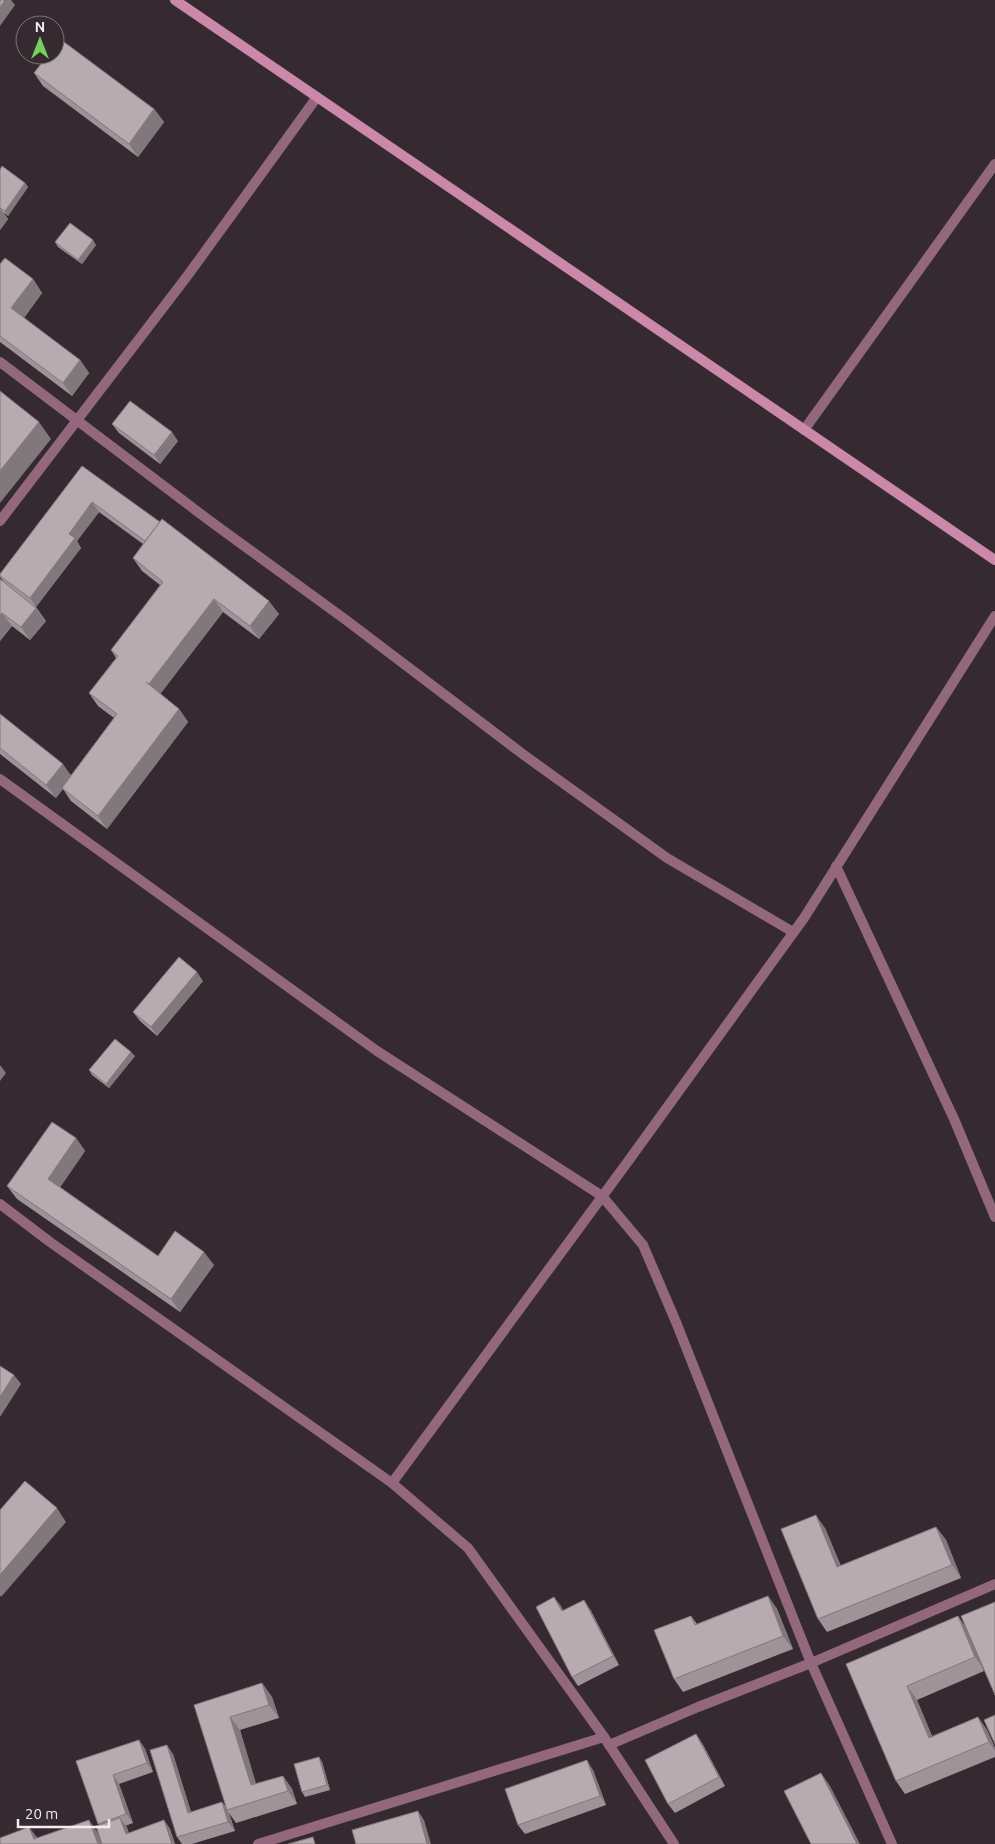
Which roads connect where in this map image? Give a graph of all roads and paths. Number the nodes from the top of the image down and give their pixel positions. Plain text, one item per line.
1 (175, 0) edge
2 (317, 97) junction
3 (995, 164) edge
4 (0, 362) edge
5 (77, 421) junction
6 (804, 430) junction
7 (0, 521) edge
8 (995, 560) edge
9 (995, 616) edge
10 (0, 779) edge
11 (836, 866) junction
12 (793, 932) junction
13 (602, 1196) junction
14 (0, 1204) edge
15 (995, 1217) edge
16 (392, 1483) junction
17 (995, 1584) edge
18 (811, 1663) junction
19 (606, 1741) junction
20 (258, 1844) edge
21 (674, 1844) edge
22 (892, 1844) edge

1 - 2 main road
2 - 5 street
2 - 6 main road
3 - 6 street
4 - 5 street
5 - 7 street
5 - 12 street
6 - 8 main road
9 - 11 street
10 - 13 street
11 - 12 street
11 - 15 street
12 - 13 street
13 - 16 street
13 - 18 street
14 - 16 street
16 - 19 street
17 - 18 street
18 - 19 street
18 - 22 street
19 - 20 street
19 - 21 street

